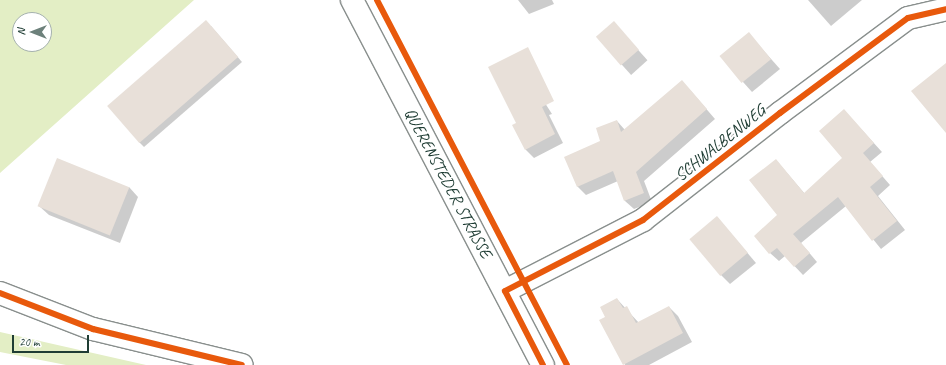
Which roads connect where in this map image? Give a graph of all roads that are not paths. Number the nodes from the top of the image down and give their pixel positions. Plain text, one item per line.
1 (352, 0) edge
2 (946, 9) edge
3 (505, 291) junction
4 (0, 293) edge
5 (242, 365) edge
6 (543, 365) edge

1 - 3 street, QUERENSTEDER STRASSE
2 - 3 street, SCHWALBENWEG
3 - 6 street, QUERENSTEDER STRASSE
4 - 5 street

